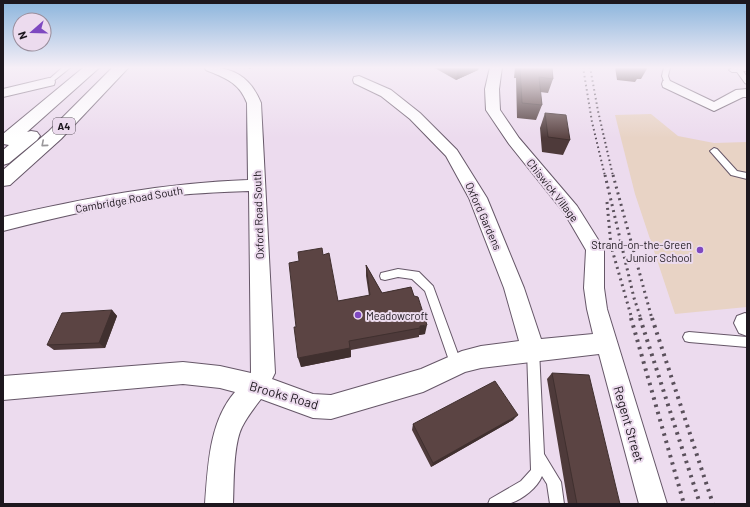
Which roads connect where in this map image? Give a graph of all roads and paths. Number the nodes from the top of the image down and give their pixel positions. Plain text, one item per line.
1 (13, 91) edge
2 (58, 91) edge
3 (65, 91) edge
4 (83, 91) edge
5 (98, 91) edge
6 (249, 91) edge
7 (381, 91) edge
8 (492, 91) edge
9 (679, 91) edge
10 (3, 93) edge
11 (747, 94) edge
12 (3, 133) edge
13 (3, 144) edge
14 (714, 152) dead end
15 (3, 159) edge
16 (747, 176) edge
17 (3, 180) edge
18 (256, 185) junction
19 (3, 224) edge
20 (385, 276) dead end
21 (747, 328) edge
22 (689, 337) dead end
23 (606, 343) junction
24 (533, 350) junction
25 (456, 364) junction
26 (257, 386) junction
27 (3, 388) edge
28 (538, 456) junction
29 (219, 504) edge
30 (495, 504) edge
31 (557, 504) edge
32 (652, 504) edge

1 - 10 street
2 - 12 highway
3 - 13 highway
4 - 15 highway
5 -> 17 highway, A4
6 - 18 street, Oxford Road South
7 - 24 street, Oxford Gardens
8 - 23 street, Chiswick Village
9 - 11 street
14 - 16 lane
18 - 19 street, Cambridge Road South
18 - 26 street, Oxford Road South
20 - 25 lane
21 - 22 lane
23 - 24 street, Brooks Road
23 - 32 street, Regent Street
24 - 25 street, Brooks Road
24 - 28 lane
25 - 26 street, Brooks Road
26 - 27 street, Brooks Road
26 - 29 street
28 - 30 lane
28 - 31 lane

